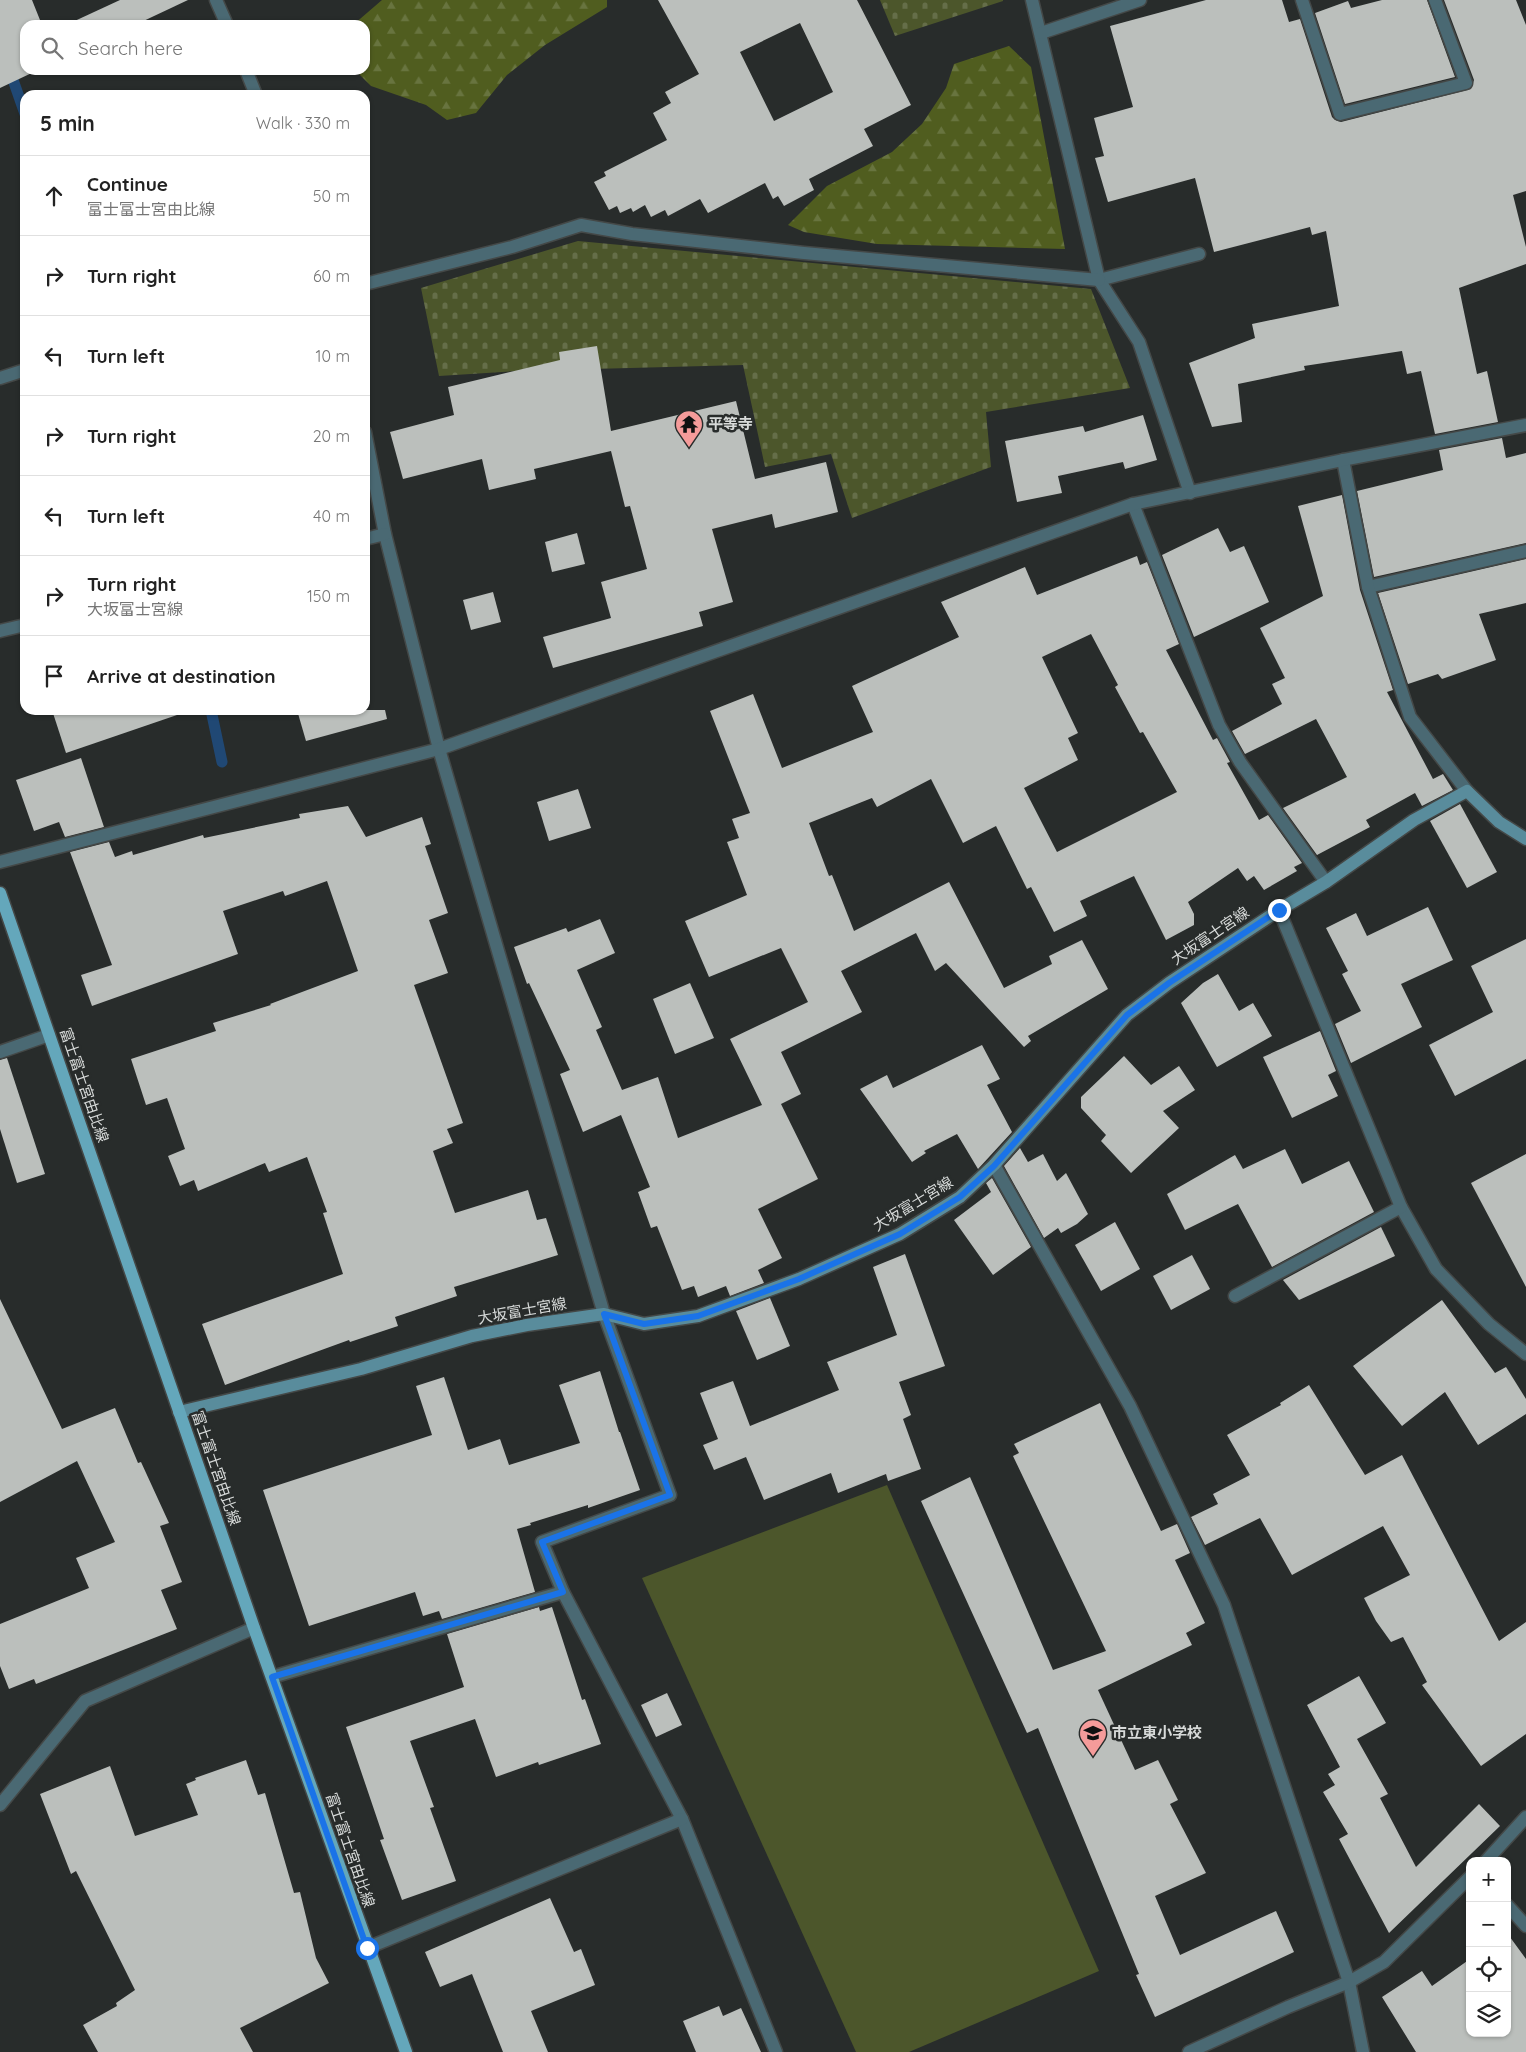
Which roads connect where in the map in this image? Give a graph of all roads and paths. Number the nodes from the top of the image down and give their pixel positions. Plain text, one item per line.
1 (216, 0) edge
2 (1032, 0) edge
3 (1140, 0) edge
4 (1302, 0) edge
5 (1435, 0) edge
6 (225, 20) edge
7 (1041, 33) junction
8 (248, 75) edge
9 (254, 90) edge
10 (1199, 254) dead end
11 (1099, 280) junction
12 (370, 283) edge
13 (20, 372) edge
14 (0, 378) edge
15 (1526, 425) edge
16 (370, 458) edge
17 (1343, 460) junction
18 (1190, 493) junction
19 (1133, 504) junction
20 (385, 534) junction
21 (370, 538) edge
22 (1526, 550) edge
23 (1368, 587) junction
24 (20, 626) edge
25 (0, 631) edge
26 (439, 749) junction
27 (1467, 790) junction
28 (1526, 839) edge
29 (0, 862) edge
30 (1326, 882) junction
31 (0, 893) edge
32 (1279, 910) junction
33 (49, 1035) junction
34 (0, 1052) edge
35 (994, 1166) junction
36 (1401, 1207) junction
37 (1236, 1296) dead end
38 (604, 1314) junction
39 (1526, 1354) edge
40 (180, 1412) junction
41 (563, 1592) junction
42 (254, 1628) junction
43 (272, 1677) junction
44 (0, 1805) edge
45 (1526, 1817) edge
46 (682, 1819) junction
47 (1490, 1857) edge
48 (1466, 1882) edge
49 (1511, 1909) edge
50 (1526, 1926) edge
51 (367, 1948) junction
52 (1349, 1982) junction
53 (406, 2052) edge
54 (776, 2052) edge
55 (1189, 2052) edge
56 (1363, 2052) edge

1 - 6 street
2 - 7 street
3 - 7 street
4 - 5 street
7 - 11 street
8 - 9 street
10 - 11 street
11 - 12 street
11 - 18 street
13 - 14 street
15 - 17 street
16 - 20 street
17 - 18 street
17 - 23 street
18 - 19 street
19 - 26 street
19 - 30 street
20 - 21 street
20 - 26 street
22 - 23 street
23 - 27 street
24 - 25 street
26 - 29 street
26 - 38 street
27 - 28 main road
27 - 30 main road, 大坂富士宮線
30 - 32 main road, 大坂富士宮線
31 - 33 main road, 富士富士宮由比線
32 - 35 main road, 大坂富士宮線
32 - 36 street
33 - 34 street
33 - 40 main road, 富士富士宮由比線
35 - 38 main road, 大坂富士宮線
35 - 52 street
36 - 37 street
36 - 39 street
38 - 40 main road, 大坂富士宮線
38 - 41 street
40 - 42 main road, 富士富士宮由比線
41 - 43 street
41 - 46 street
42 - 43 main road, 富士富士宮由比線
42 - 44 street
43 - 51 main road, 富士富士宮由比線
45 - 47 street
46 - 51 street
46 - 54 street
48 - 52 street
49 - 50 street
51 - 53 main road, 富士富士宮由比線
52 - 55 street
52 - 56 street

